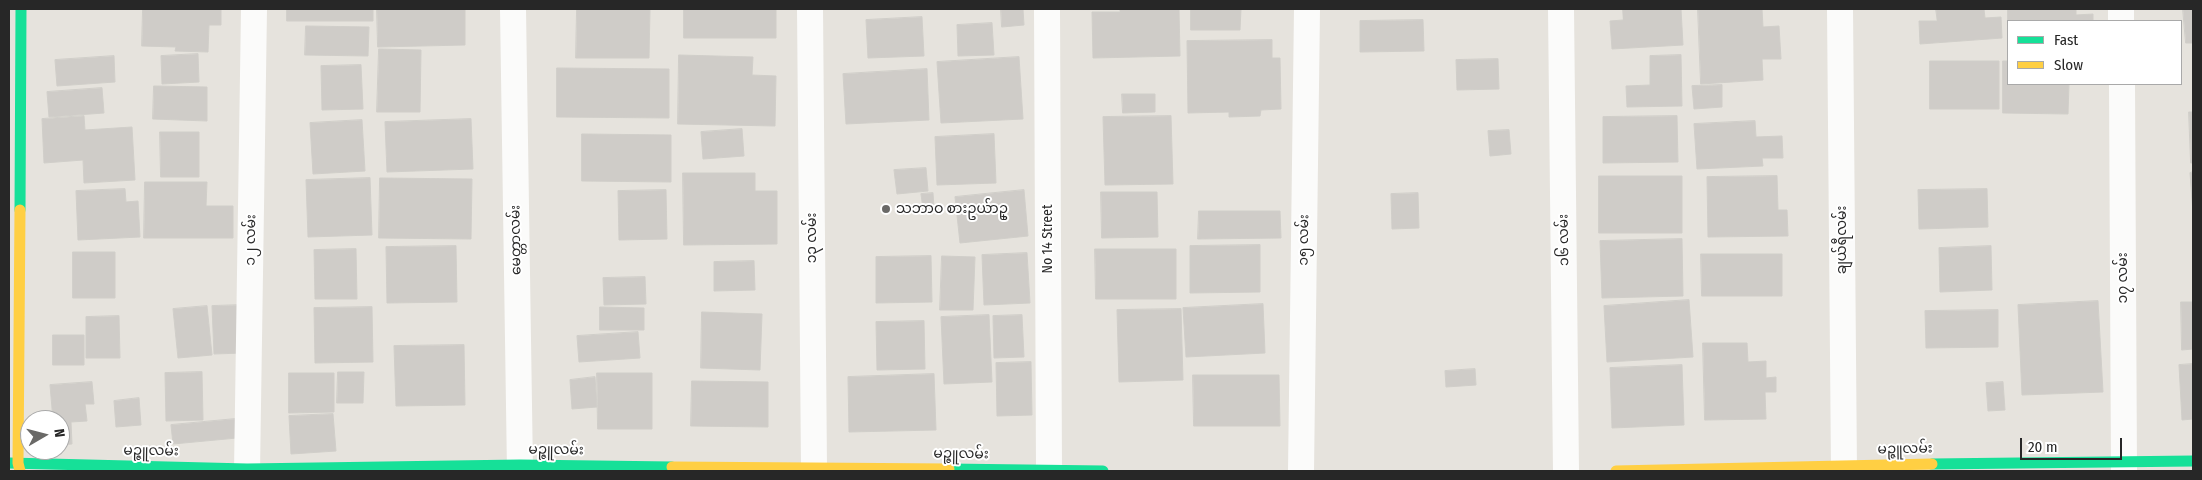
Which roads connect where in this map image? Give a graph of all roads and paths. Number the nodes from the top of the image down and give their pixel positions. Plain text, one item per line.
1 (21, 9) edge
2 (254, 9) edge
3 (513, 9) edge
4 (810, 9) edge
5 (1047, 9) edge
6 (1307, 9) edge
7 (1562, 9) edge
8 (1840, 9) edge
9 (2122, 85) edge
10 (2193, 461) edge
11 (16, 466) edge
12 (2124, 467) edge
13 (520, 468) edge
14 (814, 468) junction
15 (1844, 468) edge
16 (247, 470) edge
17 (1049, 470) edge
18 (1103, 471) edge
19 (1301, 471) edge
20 (1566, 471) edge
21 (1616, 471) edge

1 - 11 street
2 - 16 street, ၁၂ လမ်း
3 - 13 street, မေတ္တာလမ်း
4 - 14 street, ၁၃ လမ်း
5 - 17 street, No 14 Street
6 - 19 street, ၁၅ လမ်း
7 - 20 street, ၁၆ လမ်း
8 - 15 street, ချယ်ရီလမ်း
9 - 12 street, ၁၇ လမ်း
10 - 12 street, မဉ္ဇူလမ်း
11 - 16 street, မဉ္ဇူလမ်း
12 - 15 street, မဉ္ဇူလမ်း
13 - 14 street, မဉ္ဇူလမ်း
13 - 16 street, မဉ္ဇူလမ်း
14 - 17 street, မဉ္ဇူလမ်း
15 - 21 street, မဉ္ဇူလမ်း
17 - 18 street, မဉ္ဇူလမ်း

